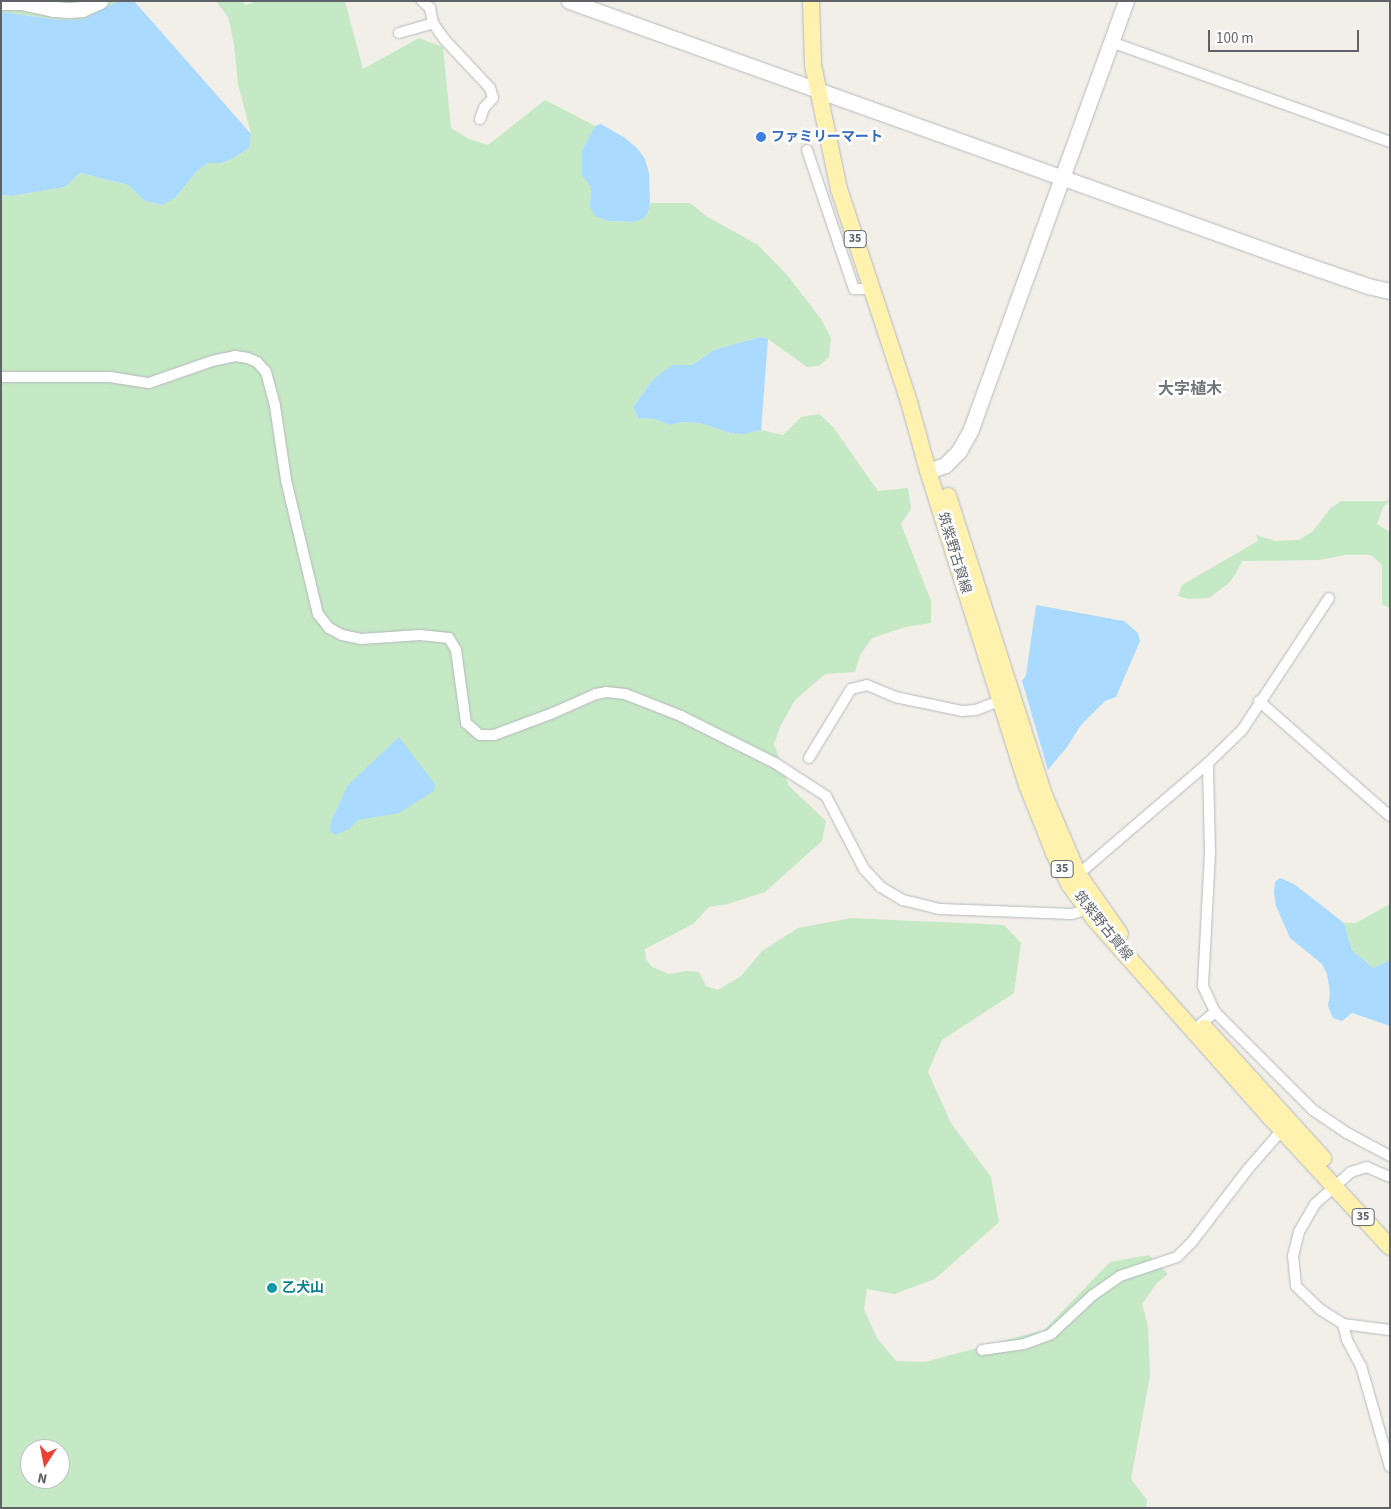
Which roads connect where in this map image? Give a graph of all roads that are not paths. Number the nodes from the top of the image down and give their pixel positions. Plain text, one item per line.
1 (100, 1) edge
2 (422, 1) edge
3 (569, 1) edge
4 (811, 1) edge
5 (1126, 1) edge
6 (1, 2) edge
7 (433, 23) junction
8 (398, 33) dead end
9 (1112, 42) junction
10 (816, 88) junction
11 (480, 119) dead end
12 (1390, 142) edge
13 (807, 150) dead end
14 (1063, 176) junction
15 (872, 289) junction
16 (1390, 291) edge
17 (1, 377) edge
18 (928, 471) junction
19 (1329, 598) dead end
20 (1000, 701) junction
21 (1259, 701) junction
22 (809, 758) dead end
23 (1208, 763) junction
24 (1390, 816) edge
25 (1074, 879) junction
26 (1092, 907) junction
27 (1215, 1012) junction
28 (1197, 1027) junction
29 (1282, 1130) junction
30 (1390, 1156) edge
31 (1390, 1177) edge
32 (1339, 1183) junction
33 (1390, 1230) edge
34 (1390, 1247) edge
35 (1343, 1324) junction
36 (1390, 1330) edge
37 (982, 1350) dead end
38 (1385, 1435) edge
39 (1390, 1467) edge

1 - 6 street
2 - 7 street
3 - 10 street
4 - 10 main road, 筑紫野古賀線 / 35
5 - 9 street
7 - 8 street
7 - 11 street
9 - 12 street
9 - 14 street
10 - 14 street
10 - 15 main road, 筑紫野古賀線 / 35
13 - 15 street
14 - 16 street
14 - 18 street
15 - 18 main road, 筑紫野古賀線 / 35
17 - 26 street
18 - 20 main road, 筑紫野古賀線 / 35
18 - 25 main road, 筑紫野古賀線 / 35
19 - 21 street
20 - 22 street
20 - 25 main road, 筑紫野古賀線 / 35
21 - 23 street
21 - 24 street
23 - 25 street
23 - 27 street
25 - 26 main road, 筑紫野古賀線 / 35
26 - 28 main road, 筑紫野古賀線 / 35
27 - 28 street
27 - 30 street
28 - 29 main road, 筑紫野古賀線 / 35
28 - 32 main road, 筑紫野古賀線 / 35
29 - 32 main road, 筑紫野古賀線 / 35
29 - 37 street
31 - 32 street
32 - 33 main road, 筑紫野古賀線 / 35
32 - 34 main road, 筑紫野古賀線 / 35
32 - 35 street
35 - 36 street
35 - 38 street
38 - 39 street

